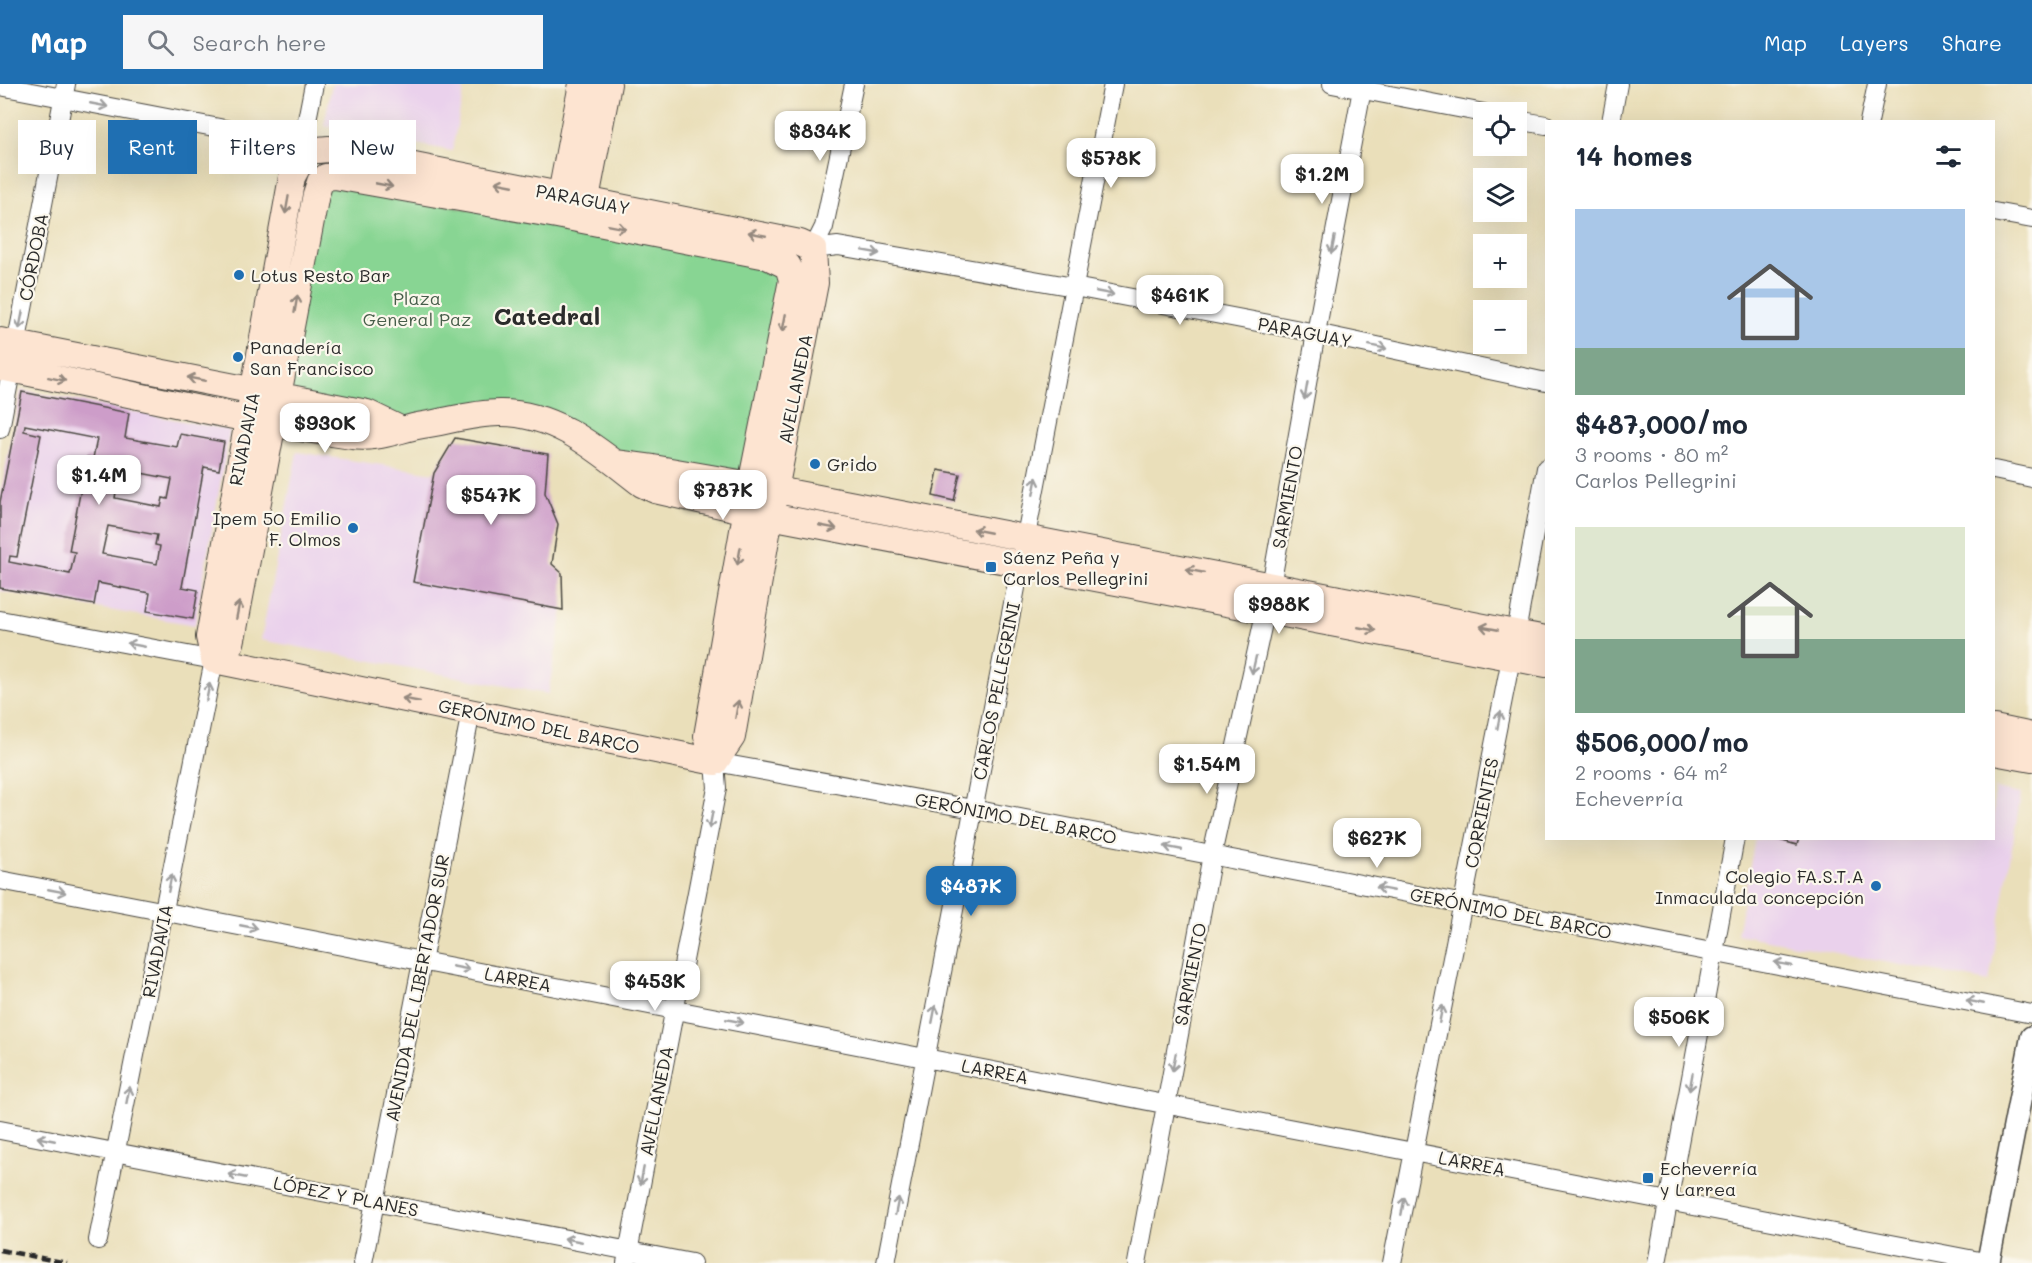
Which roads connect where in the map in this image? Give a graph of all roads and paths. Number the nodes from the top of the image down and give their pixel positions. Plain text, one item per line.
1 (315, 84) edge
2 (582, 84) edge
3 (608, 84) edge
4 (854, 84) edge
5 (1113, 84) edge
6 (1332, 84) edge
7 (1618, 84) edge
8 (1877, 84) edge
9 (0, 87) edge
10 (1362, 87) edge
11 (65, 91) edge
12 (1473, 111) edge
13 (307, 120) edge
14 (1611, 120) edge
15 (1869, 120) edge
16 (1527, 122) edge
17 (209, 124) edge
18 (1545, 125) edge
19 (317, 150) edge
20 (317, 165) edge
21 (294, 174) edge
22 (326, 177) junction
23 (571, 207) junction
24 (1995, 212) edge
25 (2032, 219) edge
26 (813, 249) junction
27 (788, 266) junction
28 (1074, 287) junction
29 (1316, 333) junction
30 (8, 343) edge
31 (6, 368) edge
32 (1545, 382) edge
33 (254, 390) junction
34 (279, 396) junction
35 (248, 418) junction
36 (274, 423) junction
37 (0, 429) edge
38 (400, 429) junction
39 (615, 463) junction
40 (1995, 470) edge
41 (1545, 474) edge
42 (2032, 478) edge
43 (751, 485) junction
44 (776, 490) junction
45 (758, 514) junction
46 (1025, 539) junction
47 (1020, 564) junction
48 (1269, 598) junction
49 (0, 620) edge
50 (1545, 639) edge
51 (1514, 645) junction
52 (214, 660) junction
53 (1545, 663) edge
54 (471, 712) junction
55 (1995, 728) edge
56 (2032, 736) edge
57 (1995, 752) edge
58 (2032, 759) edge
59 (715, 762) junction
60 (974, 809) junction
61 (1735, 840) edge
62 (1212, 855) junction
63 (0, 880) edge
64 (1462, 905) junction
65 (165, 911) junction
66 (1715, 951) junction
67 (422, 961) junction
68 (674, 1010) junction
69 (2032, 1014) edge
70 (2032, 1037) edge
71 (926, 1058) junction
72 (1166, 1104) junction
73 (0, 1130) edge
74 (117, 1152) junction
75 (1414, 1152) junction
76 (1670, 1201) junction
77 (374, 1202) junction
78 (98, 1240) dead end
79 (627, 1257) edge
80 (363, 1263) edge
81 (692, 1263) edge
82 (886, 1263) edge
83 (1137, 1263) edge
84 (1392, 1263) edge
85 (1658, 1263) edge
86 (1989, 1263) edge

1 - 13 street, RIVADAVIA
2 - 23 main road
3 - 23 main road
4 - 26 street, AVELLANEDA
5 - 28 street, CARLOS PELLEGRINI
6 - 10 street
7 - 14 street
8 - 15 street
9 - 11 street, PARAGUAY
10 - 12 street
10 -> 29 street, SARMIENTO
11 -> 17 street, PARAGUAY
11 -> 30 street, CÓRDOBA
16 - 18 street
23 -> 19 main road, PARAGUAY
20 - 22 main road
21 -> 33 main road, RIVADAVIA
22 -> 23 main road, PARAGUAY
34 -> 22 main road, RIVADAVIA
26 -> 23 main road, PARAGUAY
23 -> 27 main road, PARAGUAY
24 - 25 street
26 - 27 main road
26 -> 28 street, PARAGUAY
26 - 44 main road, AVELLANEDA
27 -> 43 main road, AVELLANEDA
28 -> 29 street, PARAGUAY
46 -> 28 street, CARLOS PELLEGRINI
29 -> 32 street, PARAGUAY
29 -> 48 street, SARMIENTO
30 - 31 street, CÓRDOBA
33 -> 30 main road
31 -> 35 main road
31 - 37 street, CÓRDOBA
33 - 34 main road
33 - 35 main road, RIVADAVIA
34 - 36 main road, RIVADAVIA
34 - 38 main road
35 - 36 main road
35 - 52 main road, RIVADAVIA
36 - 38 main road
52 -> 36 main road, RIVADAVIA
38 - 39 main road
39 - 43 main road
39 - 45 main road
40 - 42 street
41 - 51 street, CORRIENTES
43 - 44 main road
43 - 45 main road, AVELLANEDA
44 - 45 main road, AVELLANEDA
46 -> 44 main road
45 -> 47 main road
45 - 59 main road, AVELLANEDA
46 - 47 street, CARLOS PELLEGRINI
48 -> 46 main road
47 - 48 main road
47 - 60 street, CARLOS PELLEGRINI
48 - 51 main road
48 -> 62 street, SARMIENTO
52 -> 49 street, GERÓNIMO DEL BARCO
50 - 51 main road
51 - 53 main road
64 -> 51 street, CORRIENTES
54 -> 52 main road, GERÓNIMO DEL BARCO
65 -> 52 street, RIVADAVIA
54 - 59 main road, GERÓNIMO DEL BARCO
54 - 67 street, AVENIDA DEL LIBERTADOR SUR
55 - 56 main road
57 - 58 main road
59 - 60 street, GERÓNIMO DEL BARCO
59 -> 68 street, AVELLANEDA
62 -> 60 street, GERÓNIMO DEL BARCO
71 -> 60 street, CARLOS PELLEGRINI
61 - 66 street
64 -> 62 street, GERÓNIMO DEL BARCO
62 -> 72 street, SARMIENTO
63 -> 65 street, LARREA
64 - 66 street, GERÓNIMO DEL BARCO
75 -> 64 street, CORRIENTES
65 -> 67 street, LARREA
74 -> 65 street, RIVADAVIA
69 -> 66 street, GERÓNIMO DEL BARCO
66 -> 76 street
67 -> 68 street, LARREA
67 - 77 street, AVENIDA DEL LIBERTADOR SUR
68 -> 71 street, LARREA
68 -> 79 street, AVELLANEDA
70 - 86 street
71 - 72 street, LARREA
82 -> 71 street, CARLOS PELLEGRINI
72 - 75 street, LARREA
72 - 83 street, SARMIENTO
74 -> 73 street, LÓPEZ Y PLANES
77 -> 74 street, LÓPEZ Y PLANES
74 - 78 street, RIVADAVIA
75 - 76 street, LARREA
84 -> 75 street, CORRIENTES
76 - 85 street
76 - 86 street, LARREA
79 -> 77 street, LÓPEZ Y PLANES
77 - 80 street, AVENIDA DEL LIBERTADOR SUR
79 - 81 street, LÓPEZ Y PLANES

